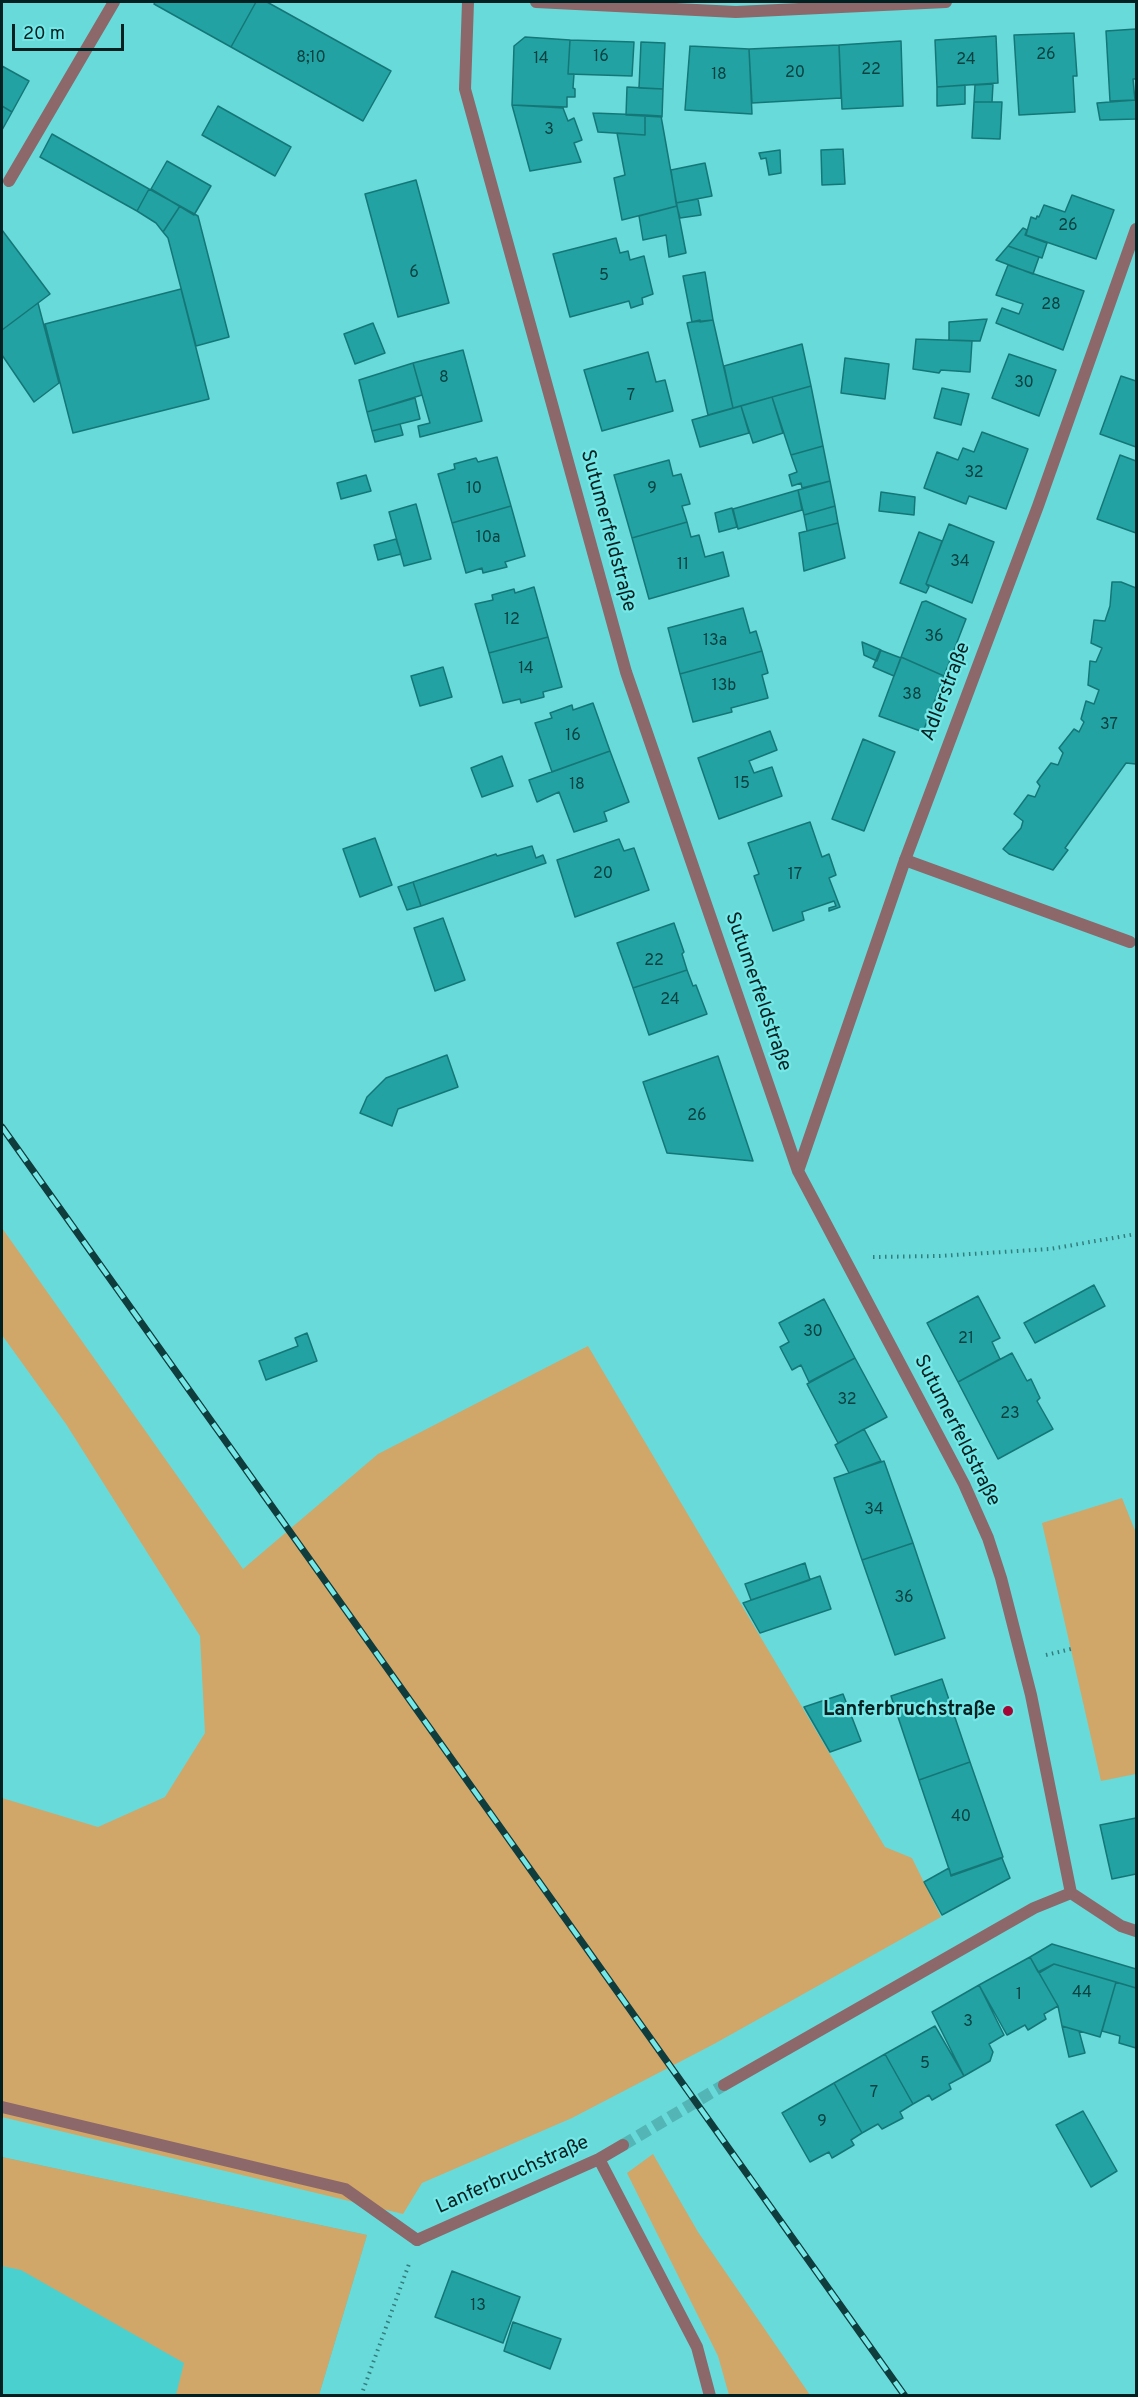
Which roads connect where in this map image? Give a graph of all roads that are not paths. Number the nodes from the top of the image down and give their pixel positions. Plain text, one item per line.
1 (114, 2) edge
2 (468, 2) edge
3 (536, 2) edge
4 (946, 2) edge
5 (9, 182) dead end
6 (1137, 229) edge
7 (905, 860) junction
8 (1130, 942) dead end
9 (798, 1172) junction
10 (1071, 1893) junction
11 (1137, 1931) edge
12 (724, 2085) tunnel mouth
13 (2, 2107) edge
14 (623, 2145) tunnel mouth
15 (599, 2159) junction
16 (710, 2396) edge

1 - 5 street
2 - 9 street, Sutumerfeldstraße
3 - 4 street
6 - 7 street, Adlerstraße
7 - 8 street
7 - 9 street, Adlerstraße
9 - 10 street, Sutumerfeldstraße
10 - 11 street
10 - 12 street
13 - 15 street, Lanferbruchstraße
14 - 15 street, Lanferbruchstraße
15 - 16 street

